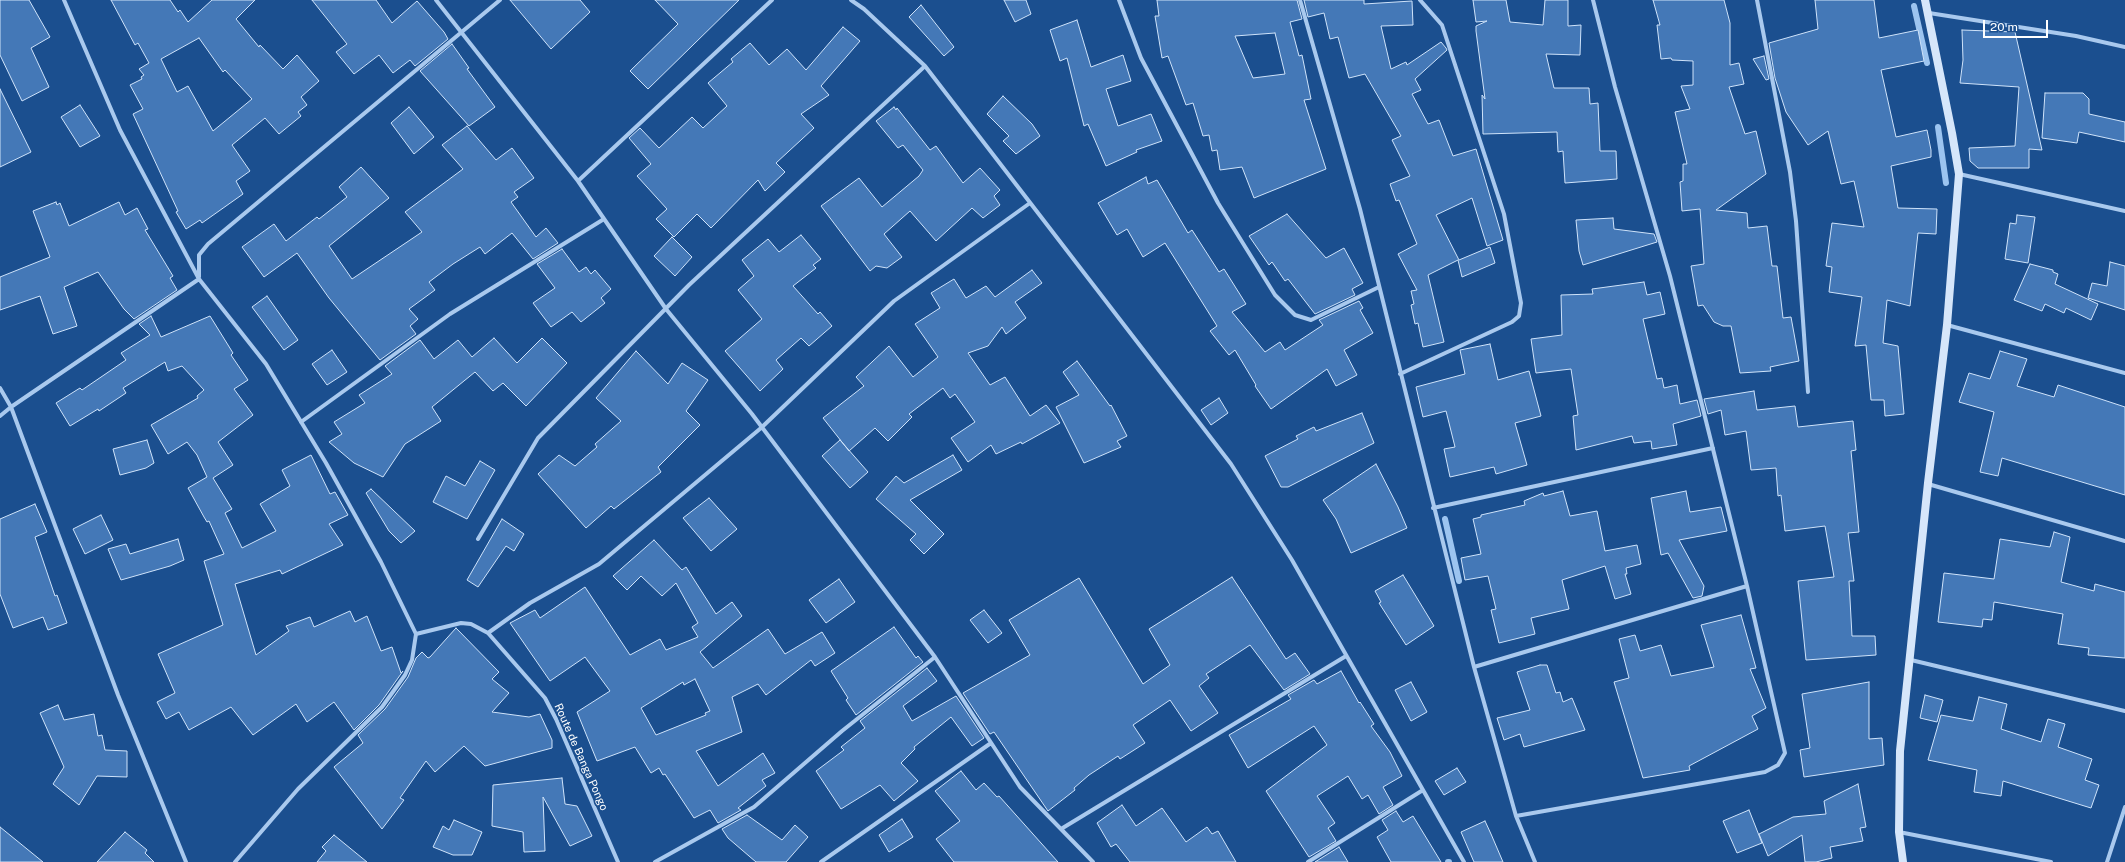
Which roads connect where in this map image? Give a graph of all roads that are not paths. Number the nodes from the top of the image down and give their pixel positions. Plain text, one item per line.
1 (64, 0) edge
2 (436, 0) edge
3 (500, 0) edge
4 (772, 0) edge
5 (851, 0) edge
6 (1119, 0) edge
7 (1300, 0) edge
8 (1420, 0) edge
9 (1593, 0) edge
10 (1757, 0) edge
11 (1926, 0) edge
12 (1928, 13) junction
13 (459, 32) junction
14 (2125, 47) edge
15 (925, 66) junction
16 (1959, 174) junction
17 (578, 181) junction
18 (1030, 203) junction
19 (2125, 211) edge
20 (604, 219) junction
21 (199, 279) junction
22 (1379, 288) junction
23 (666, 309) junction
24 (1947, 325) junction
25 (2125, 373) edge
26 (1400, 374) junction
27 (0, 388) edge
28 (1808, 392) dead end
29 (11, 407) junction
30 (0, 416) edge
31 (301, 422) junction
32 (761, 428) junction
33 (1713, 448) junction
34 (1928, 483) junction
35 (1433, 508) junction
36 (478, 539) dead end
37 (2125, 541) edge
38 (1747, 586) junction
39 (488, 633) junction
40 (416, 634) junction
41 (1346, 656) junction
42 (936, 657) junction
43 (1911, 660) junction
44 (1474, 667) junction
45 (2125, 711) edge
46 (991, 743) junction
47 (1423, 790) junction
48 (2125, 807) edge
49 (1516, 816) junction
50 (1061, 829) junction
51 (1899, 832) junction
52 (186, 862) edge
53 (235, 862) edge
54 (618, 862) edge
55 (655, 862) edge
56 (821, 862) edge
57 (1093, 862) edge
58 (1308, 862) edge
59 (1464, 862) edge
60 (1535, 862) edge
61 (1903, 862) edge
62 (2051, 862) edge
63 (2107, 862) edge

1 - 21 street
2 - 13 street
3 - 13 street
4 - 17 street
5 - 15 street
6 - 22 street
7 - 22 street
8 - 26 street
9 - 33 street
10 - 28 street
11 - 12 main road
12 - 14 street
12 - 16 main road
13 - 17 street
13 - 21 street
15 - 18 street
15 - 23 street
16 - 19 street
16 - 24 main road
17 - 20 street
18 - 32 street
18 - 41 street
20 - 23 street
20 - 31 street
21 - 29 street
21 - 31 street
22 - 26 street
23 - 32 street
23 - 36 street
24 - 25 street
24 - 34 main road
26 - 35 street
27 - 29 street
29 - 30 street
29 - 52 street
31 - 40 street
32 - 39 street
32 - 42 street
33 - 35 street
33 - 38 street
34 - 37 street
34 - 43 main road
35 - 44 street
38 - 44 street
38 - 49 street
39 - 40 street, Route de Banga Pongo
39 - 54 street, Route de Banga Pongo
40 - 53 street
41 - 47 street
41 - 50 street
42 - 46 street
42 - 55 street
43 - 45 street
43 - 51 main road
44 - 49 street
46 - 50 street
46 - 56 street
47 - 58 street
47 - 59 street
48 - 63 street
49 - 60 street
50 - 57 street
51 - 61 main road
51 - 62 street

